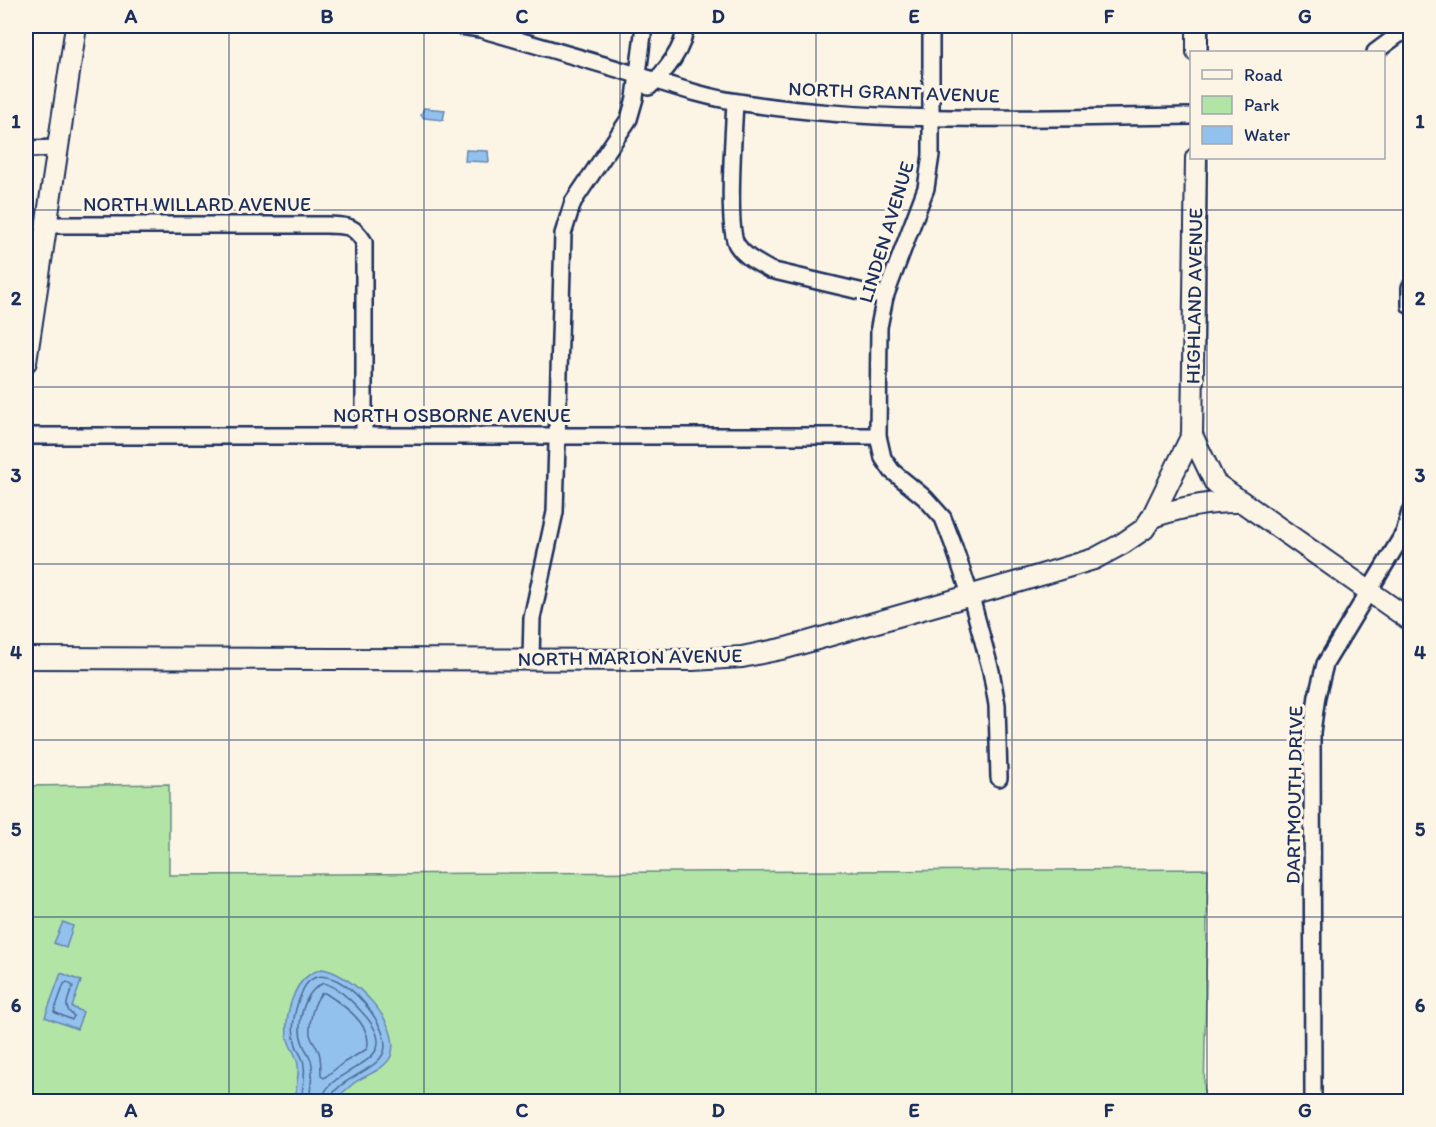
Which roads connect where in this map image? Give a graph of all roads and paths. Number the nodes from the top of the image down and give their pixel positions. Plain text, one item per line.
1 (76, 26) edge
2 (461, 26) edge
3 (644, 26) edge
4 (685, 26) edge
5 (931, 26) edge
6 (1197, 26) edge
7 (1410, 30) edge
8 (1197, 51) edge
9 (1376, 51) edge
10 (638, 75) junction
11 (656, 80) junction
12 (635, 98) junction
13 (735, 102) junction
14 (1190, 116) edge
15 (932, 118) junction
16 (26, 148) edge
17 (59, 148) junction
18 (1196, 159) edge
19 (47, 225) junction
20 (1410, 288) edge
21 (885, 297) junction
22 (1410, 306) edge
23 (26, 362) edge
24 (1192, 435) junction
25 (26, 436) edge
26 (364, 436) junction
27 (557, 436) junction
28 (878, 436) junction
29 (1241, 502) junction
30 (1410, 512) edge
31 (1152, 517) junction
32 (1370, 591) junction
33 (971, 597) junction
34 (1410, 620) edge
35 (26, 658) edge
36 (531, 659) junction
37 (999, 778) dead end
38 (1313, 1101) edge

1 - 17 street
2 - 10 street, NORTH GRANT AVENUE
3 - 10 street
4 - 11 street
5 - 15 street, LINDEN AVENUE
6 - 8 street
7 - 9 street
10 - 11 street, NORTH GRANT AVENUE
10 - 12 street
11 - 12 street
11 - 13 street, NORTH GRANT AVENUE
12 - 27 street
13 - 15 street, NORTH GRANT AVENUE
13 - 21 street
14 - 15 street, NORTH GRANT AVENUE
15 - 21 street, LINDEN AVENUE
16 - 17 street
17 - 19 street
18 - 24 street, HIGHLAND AVENUE
19 - 23 street
19 - 26 street, NORTH WILLARD AVENUE
20 - 22 street
21 - 28 street, LINDEN AVENUE
24 - 29 street
24 - 31 street, NORTH MARION AVENUE
25 - 26 street, NORTH OSBORNE AVENUE
26 - 27 street, NORTH OSBORNE AVENUE
27 - 28 street, NORTH OSBORNE AVENUE
27 - 36 street
28 - 33 street, LINDEN AVENUE
29 - 31 street
29 - 32 street
30 - 32 street, DARTMOUTH DRIVE
31 - 33 street, NORTH MARION AVENUE
32 - 34 street
32 - 38 street, DARTMOUTH DRIVE
33 - 36 street, NORTH MARION AVENUE
33 - 37 street, LINDEN AVENUE
35 - 36 street, NORTH MARION AVENUE

